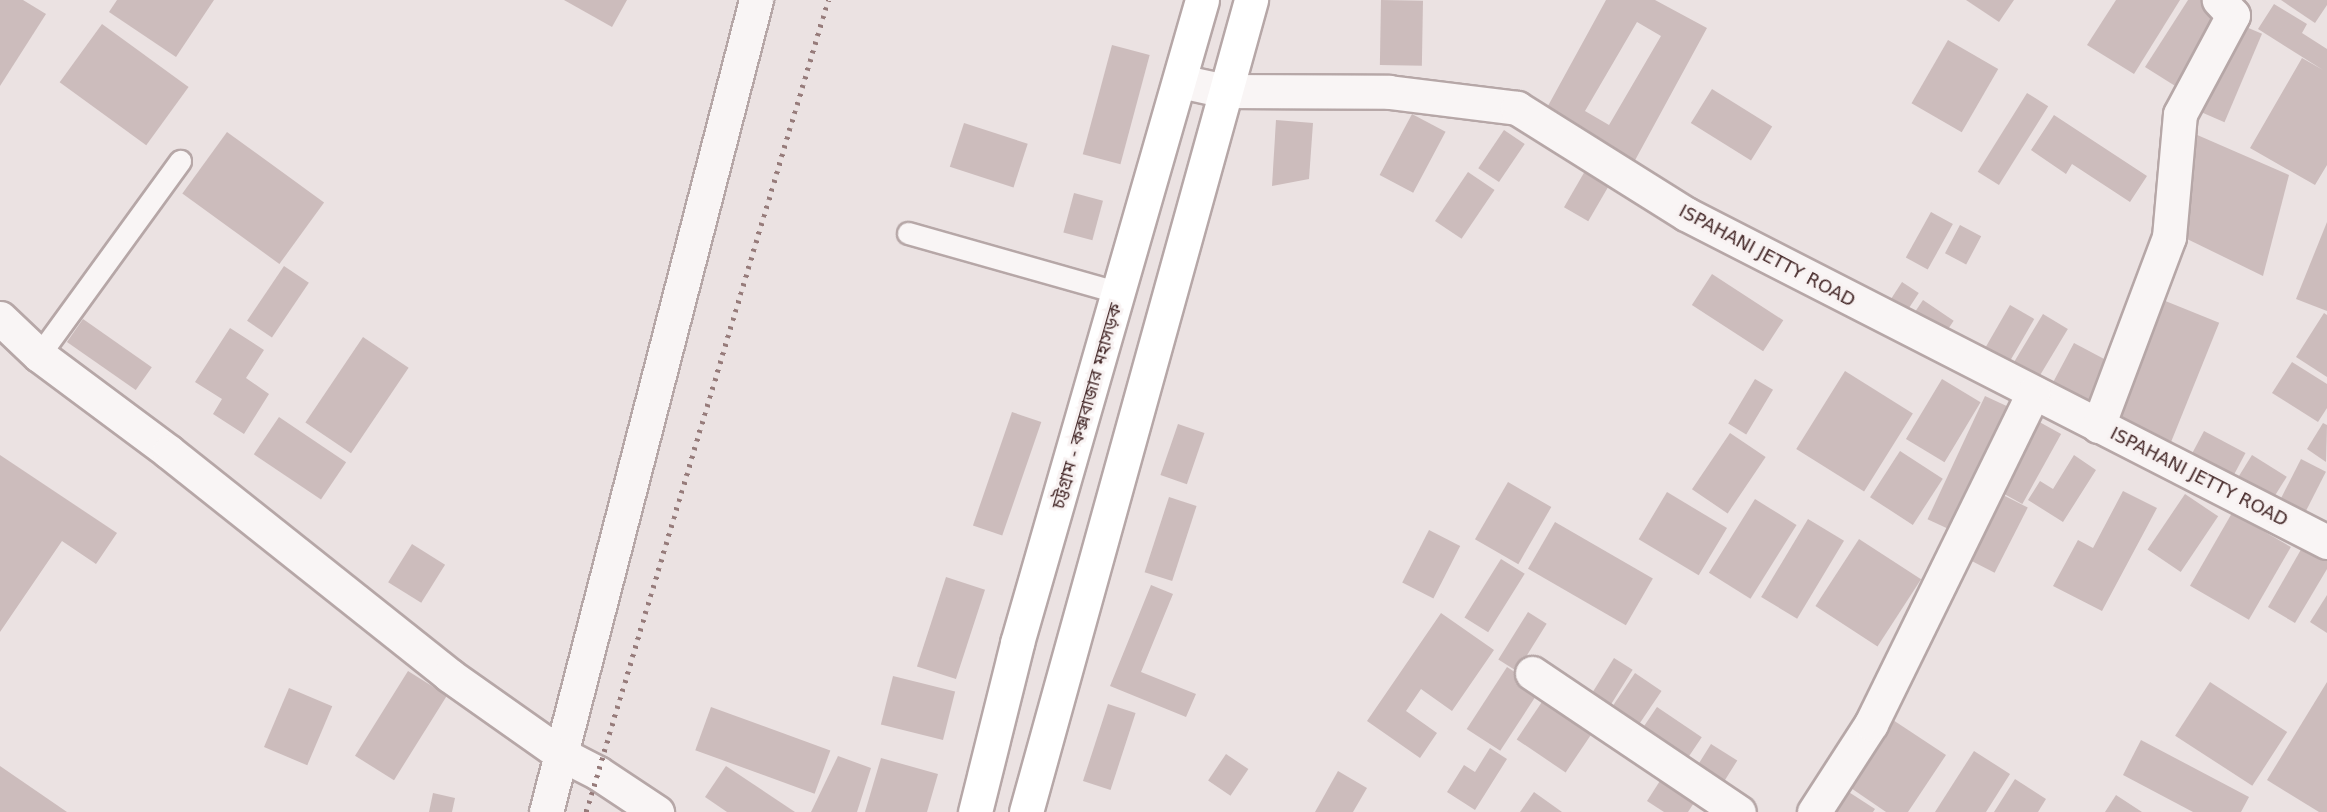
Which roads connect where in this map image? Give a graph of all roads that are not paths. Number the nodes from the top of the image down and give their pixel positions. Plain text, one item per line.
1 (1202, 0) edge
2 (1251, 0) edge
3 (2219, 0) edge
4 (747, 3) edge
5 (1180, 81) junction
6 (1225, 91) junction
7 (180, 161) dead end
8 (908, 232) dead end
9 (1120, 292) junction
10 (0, 318) edge
11 (39, 355) junction
12 (2033, 393) junction
13 (2098, 426) junction
14 (2327, 542) edge
15 (1532, 673) dead end
16 (561, 754) junction
17 (546, 812) edge
18 (657, 812) edge
19 (975, 812) edge
20 (1026, 812) edge
21 (1739, 812) edge
22 (1814, 812) edge

1 - 5 highway, চট্টগ্রাম - কক্সবাজার মহাসড়ক
2 - 6 highway
3 - 13 street
4 - 16 street
5 - 6 street, ISPAHANI JETTY ROAD
5 - 9 highway, চট্টগ্রাম - কক্সবাজার মহাসড়ক
6 - 12 street, ISPAHANI JETTY ROAD
6 - 20 highway
7 - 11 lane
8 - 9 lane
9 - 19 highway, চট্টগ্রাম - কক্সবাজার মহাসড়ক
10 - 11 street
11 - 16 street
12 - 13 street, ISPAHANI JETTY ROAD
12 - 22 street
13 - 14 street, ISPAHANI JETTY ROAD
15 - 21 street
16 - 17 street
16 - 18 street

